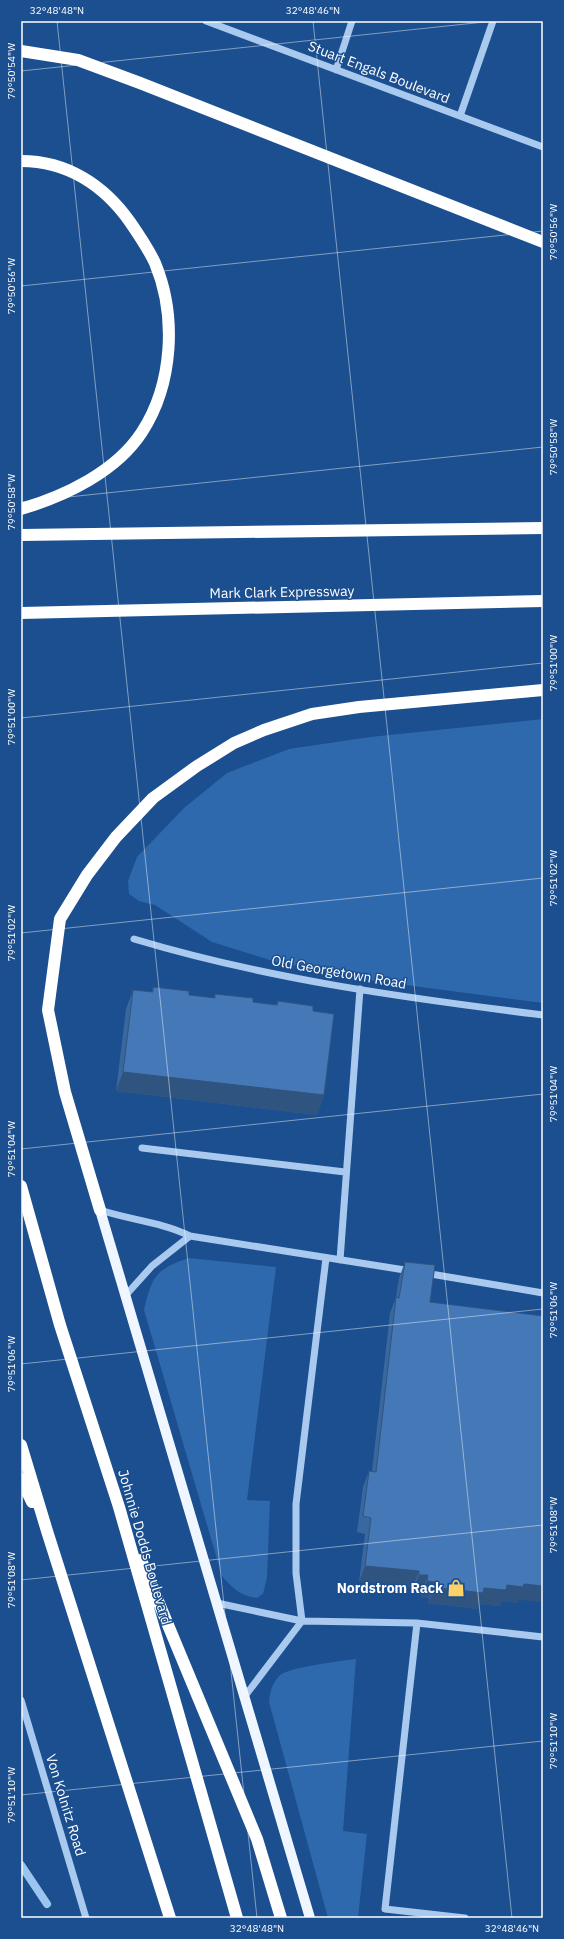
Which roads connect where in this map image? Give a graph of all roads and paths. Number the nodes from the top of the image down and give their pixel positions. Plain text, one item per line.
1 (206, 21) edge
2 (352, 21) edge
3 (492, 21) edge
4 (21, 51) edge
5 (336, 70) junction
6 (460, 116) junction
7 (543, 147) edge
8 (21, 160) edge
9 (543, 242) edge
10 (21, 509) edge
11 (543, 528) edge
12 (21, 535) edge
13 (543, 601) edge
14 (21, 613) edge
15 (543, 690) edge
16 (134, 938) dead end
17 (360, 989) junction
18 (543, 1015) edge
19 (142, 1148) dead end
20 (345, 1172) junction
21 (21, 1186) edge
22 (100, 1210) junction
23 (190, 1236) junction
24 (326, 1258) junction
25 (340, 1260) junction
26 (543, 1293) edge
27 (125, 1296) junction
28 (21, 1445) edge
29 (21, 1479) edge
30 (119, 1508) junction
31 (47, 1531) junction
32 (217, 1603) junction
33 (302, 1621) junction
34 (417, 1623) junction
35 (543, 1637) edge
36 (245, 1696) junction
37 (21, 1700) edge
38 (86, 1918) edge
39 (170, 1918) edge
40 (237, 1918) edge
41 (281, 1918) edge
42 (310, 1918) edge
43 (464, 1918) edge

1 - 5 street, Stuart Engals Boulevard
2 - 5 street
3 - 6 street
4 - 9 highway
5 - 6 street, Stuart Engals Boulevard
6 - 7 street, Stuart Engals Boulevard
8 - 10 highway
11 - 12 highway
13 - 14 highway, Mark Clark Expressway
15 - 22 highway
16 - 17 street, Old Georgetown Road
17 - 18 street, Old Georgetown Road
17 - 20 street
19 - 20 street
20 - 25 street
21 - 30 highway, Johnnie Dodds Boulevard
22 - 23 street
22 - 27 main road
23 - 24 street
23 - 27 street
24 - 25 street
24 - 33 street
25 - 26 street
27 - 32 main road
28 - 31 highway
29 - 31 highway
30 - 40 highway, Johnnie Dodds Boulevard
30 - 41 highway
31 - 39 highway
32 - 33 street
32 - 36 main road
33 - 34 street
33 - 36 street
34 - 35 street
34 - 43 street
36 - 42 main road
37 - 38 street, Von Kolnitz Road

